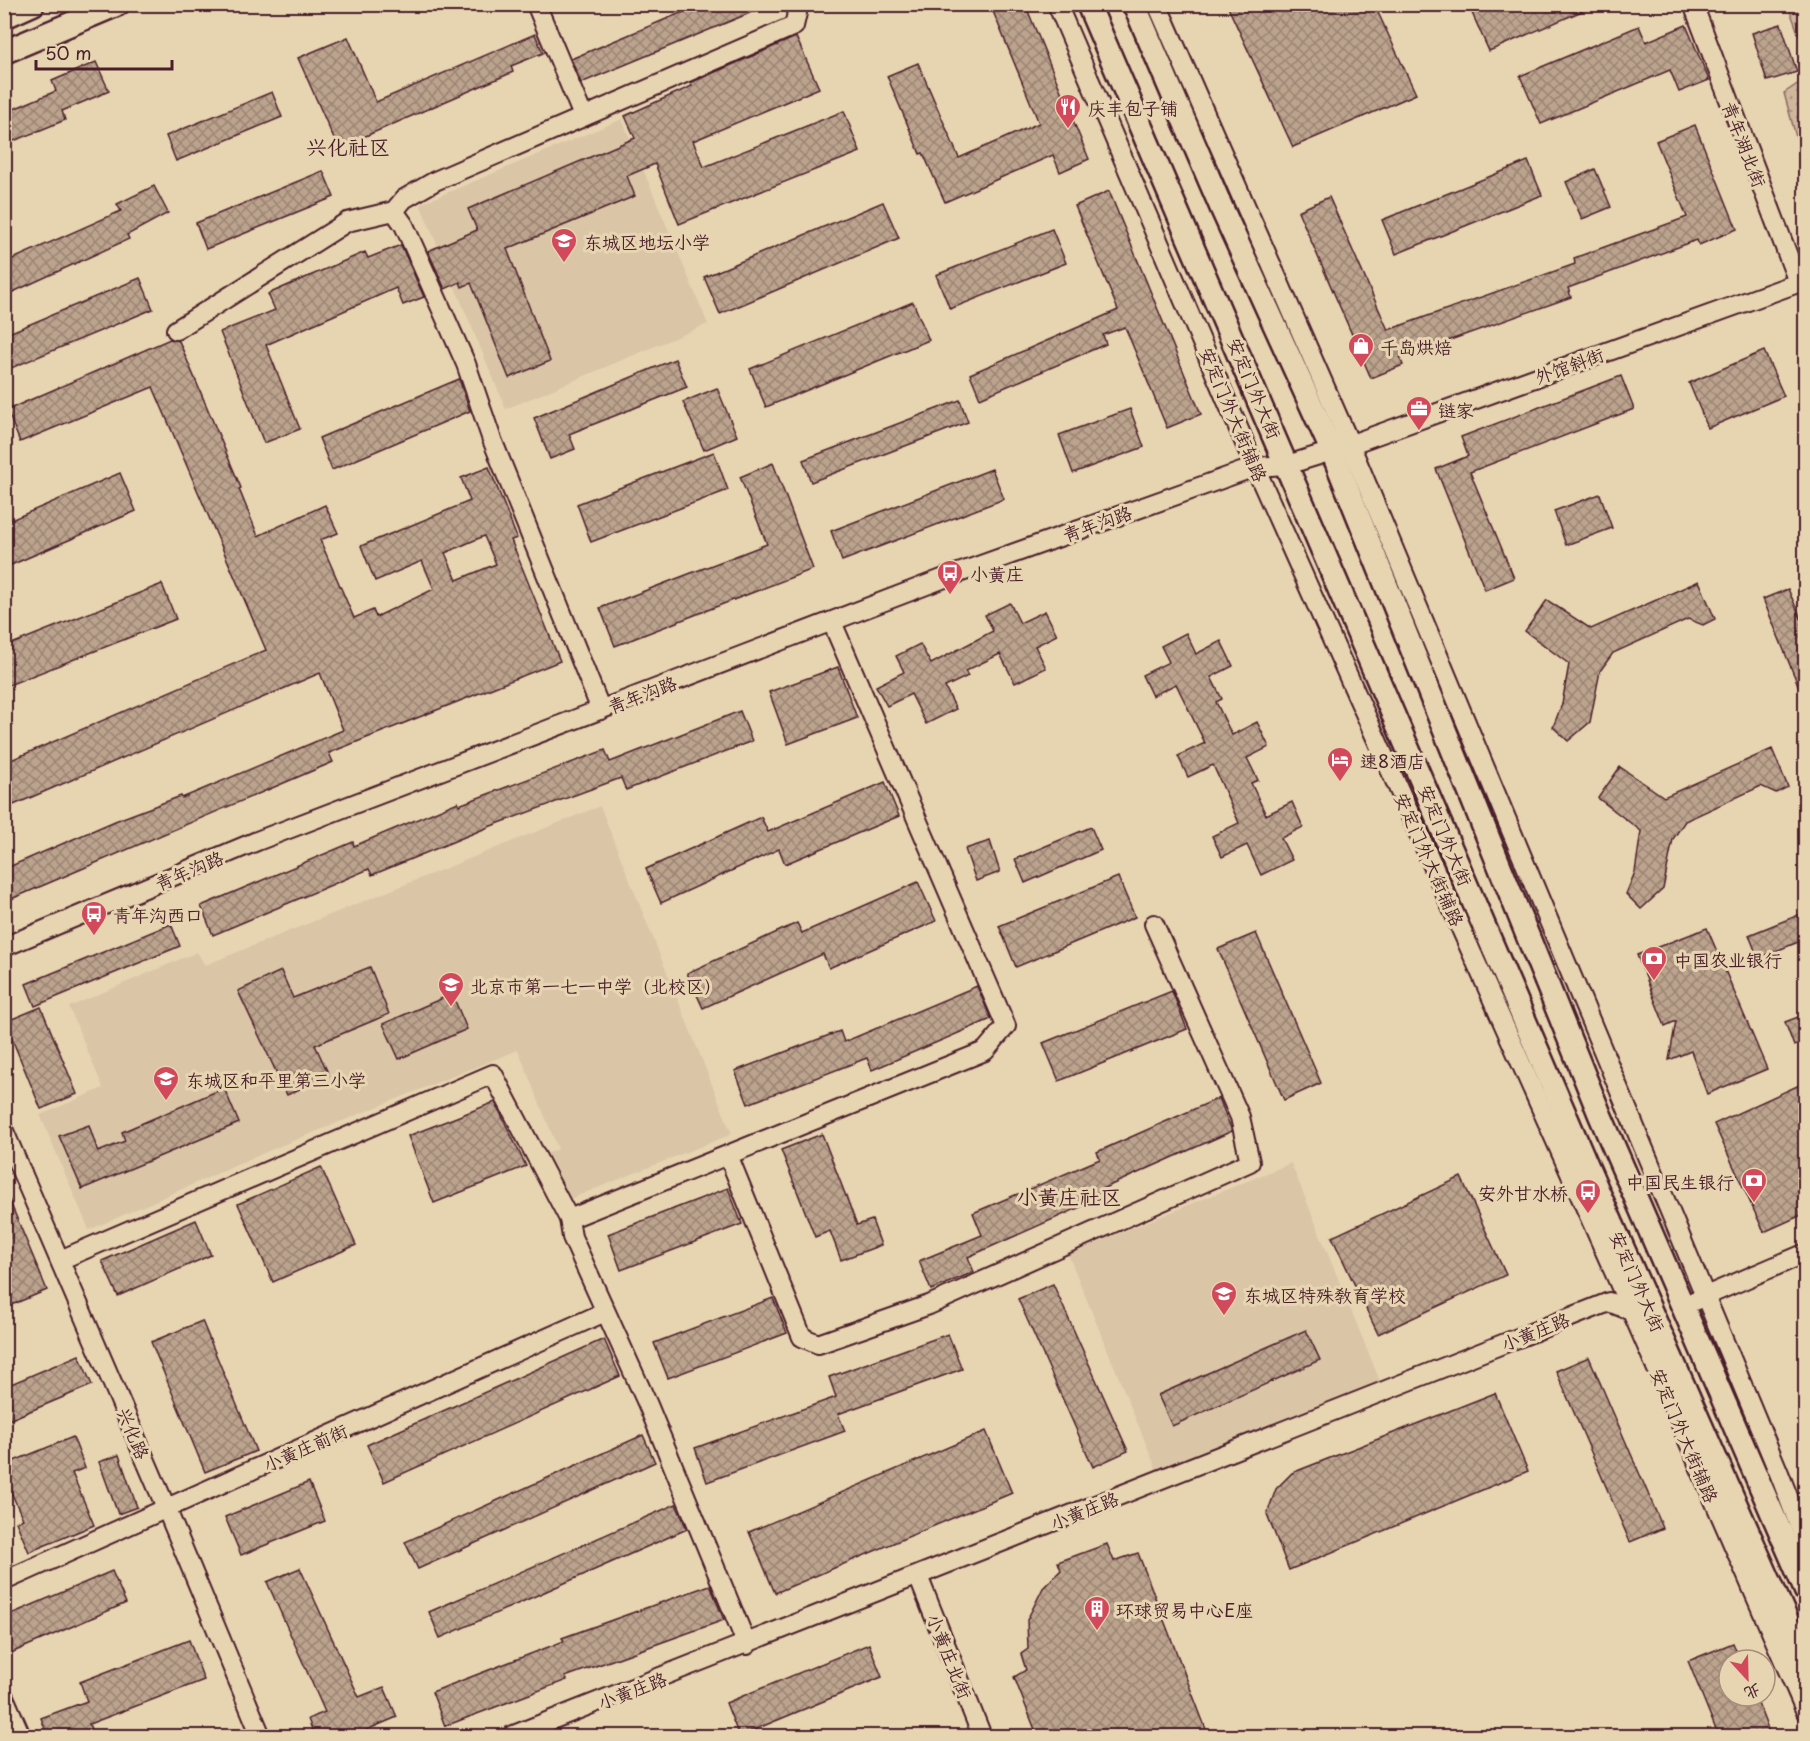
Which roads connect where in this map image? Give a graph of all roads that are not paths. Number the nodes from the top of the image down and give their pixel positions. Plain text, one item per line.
1 (33, 4) edge
2 (118, 4) edge
3 (536, 4) edge
4 (793, 4) edge
5 (1057, 4) edge
6 (1088, 4) edge
7 (1134, 4) edge
8 (1157, 4) edge
9 (1693, 4) edge
10 (4, 17) edge
11 (4, 52) edge
12 (583, 116) junction
13 (394, 211) junction
14 (1802, 281) edge
15 (1217, 301) junction
16 (176, 330) dead end
17 (1205, 345) junction
18 (1341, 447) junction
19 (1287, 465) junction
20 (1255, 466) junction
21 (832, 622) junction
22 (601, 710) junction
23 (1154, 924) dead end
24 (4, 947) edge
25 (4, 1131) edge
26 (728, 1155) junction
27 (569, 1219) junction
28 (1806, 1253) edge
29 (60, 1260) junction
30 (1706, 1297) junction
31 (1682, 1307) junction
32 (605, 1312) junction
33 (1632, 1312) junction
34 (1656, 1321) junction
35 (167, 1510) junction
36 (1806, 1543) edge
37 (918, 1576) junction
38 (4, 1581) edge
39 (1806, 1591) edge
40 (747, 1645) junction
41 (1806, 1664) edge
42 (4, 1697) edge
43 (1806, 1712) edge
44 (21, 1737) edge
45 (261, 1737) edge
46 (511, 1737) edge
47 (982, 1737) edge

1 - 10 main road
2 - 11 main road
3 - 12 street
4 - 12 street
5 - 17 street, 安定门外大街辅路
6 - 15 main road, 安定门外大街
7 - 18 main road, 安定门外大街
8 - 18 street
9 - 14 street, 青年湖北街
12 - 13 street
13 - 16 street
13 - 22 street
14 - 18 street, 外馆斜街
15 - 17 street
15 - 19 main road, 安定门外大街
17 - 20 street, 安定门外大街辅路
18 - 19 street, 外馆斜街
18 - 30 street
18 - 31 main road, 安定门外大街
19 - 20 street, 青年沟路
19 - 34 main road, 安定门外大街
20 - 21 street, 青年沟路
20 - 33 street, 安定门外大街辅路
21 - 22 street, 青年沟路
21 - 26 street
22 - 24 street, 青年沟路
23 - 26 street
25 - 29 street, 兴化路
26 - 27 street
27 - 29 street
27 - 32 street
28 - 30 street
29 - 35 street, 兴化路
30 - 31 street
30 - 36 street
31 - 39 main road, 安定门外大街
32 - 35 street, 小黄庄前街
32 - 40 street
33 - 34 street, 小黄庄路
33 - 37 street, 小黄庄路
33 - 43 street, 安定门外大街辅路
34 - 41 main road, 安定门外大街
35 - 38 street, 小黄庄前街
35 - 45 street, 兴化路
37 - 40 street, 小黄庄路
37 - 47 street, 小黄庄北街
40 - 46 street, 小黄庄路
42 - 44 street

